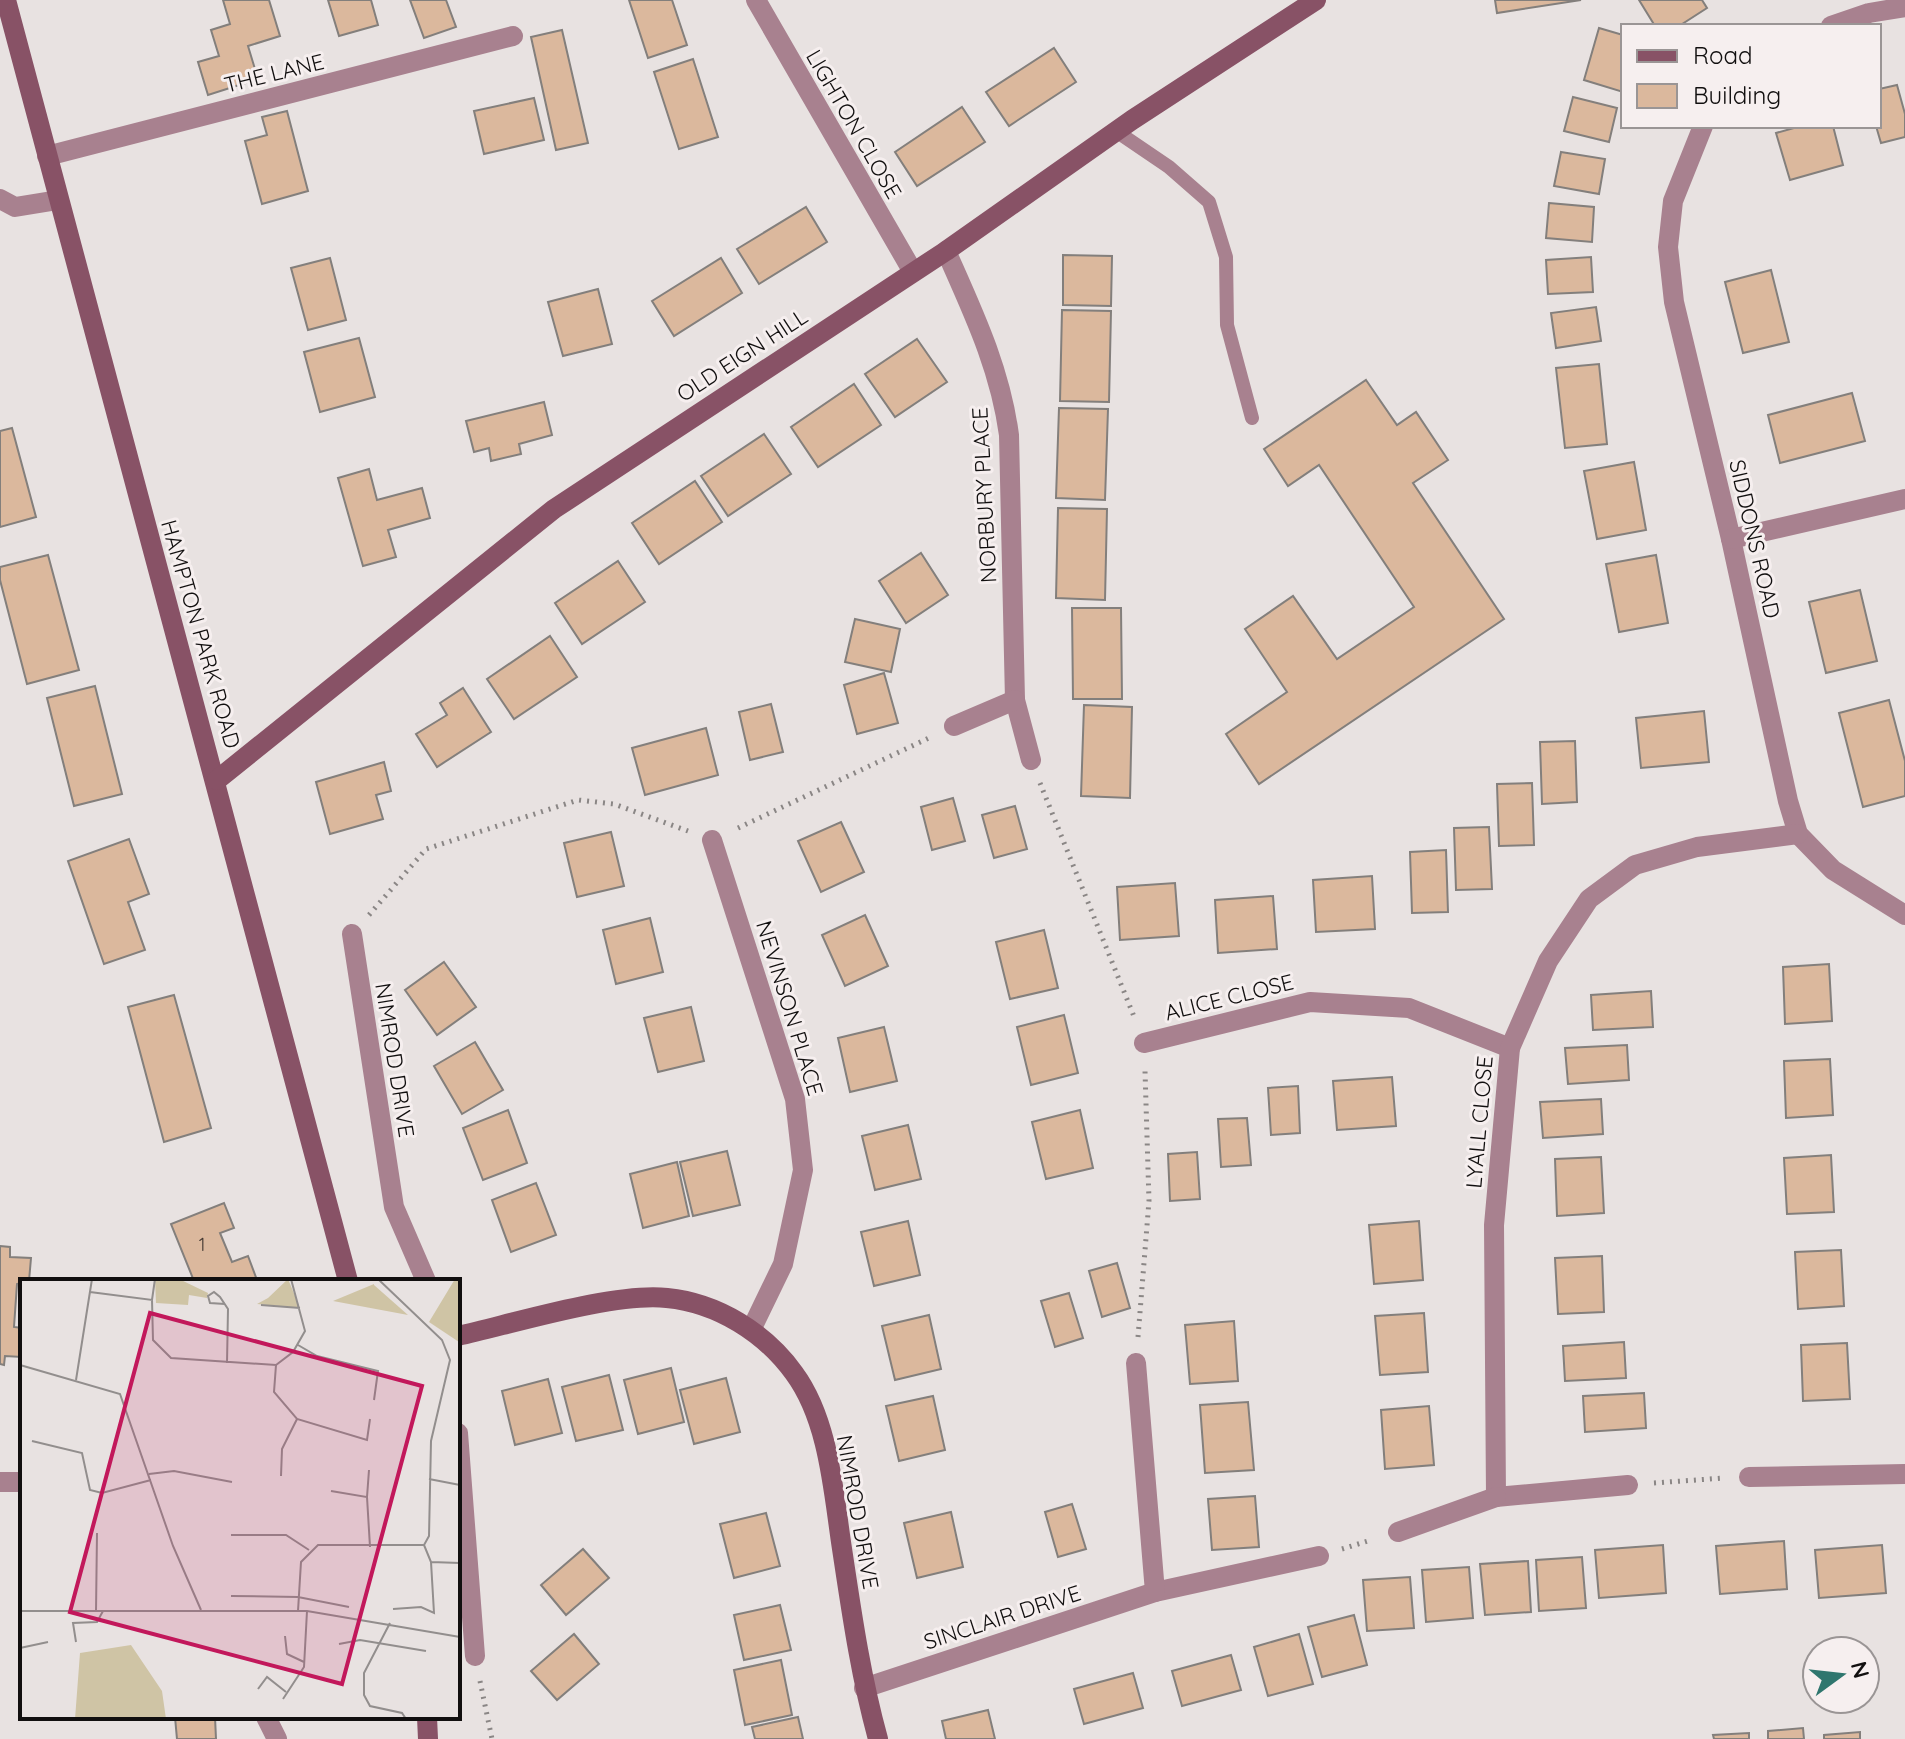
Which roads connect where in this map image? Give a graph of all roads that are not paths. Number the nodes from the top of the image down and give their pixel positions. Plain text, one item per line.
1 (6, 0) edge
2 (756, 0) edge
3 (1316, 0) edge
4 (1905, 7) edge
5 (1837, 24) edge
6 (513, 36) dead end
7 (1702, 128) edge
8 (1116, 131) junction
9 (47, 156) junction
10 (0, 199) edge
11 (58, 200) junction
12 (946, 251) junction
13 (913, 272) junction
14 (1252, 418) dead end
15 (1905, 499) edge
16 (1731, 539) junction
17 (1015, 700) junction
18 (954, 726) road end
19 (1031, 760) road end
20 (217, 780) junction
21 (1798, 834) junction
22 (712, 840) road end
23 (1905, 915) edge
24 (352, 934) road end
25 (1144, 1043) road end
26 (1510, 1048) junction
27 (347, 1279) edge
28 (425, 1279) edge
29 (752, 1328) junction
30 (460, 1336) edge
31 (1136, 1363) road end
32 (460, 1459) edge
33 (1905, 1474) edge
34 (1749, 1477) road end
35 (1628, 1485) road end
36 (1496, 1497) junction
37 (1398, 1532) road end
38 (1319, 1556) road end
39 (1155, 1592) junction
40 (475, 1656) road end
41 (864, 1688) junction
42 (267, 1719) edge
43 (427, 1719) edge
44 (277, 1739) edge
45 (428, 1739) edge
46 (878, 1739) edge

1 - 9 street, HAMPTON PARK ROAD
2 - 13 street, LIGHTON CLOSE
3 - 8 street, OLD EIGN HILL
4 - 5 street
6 - 9 street, THE LANE
7 - 16 street, SIDDONS ROAD
8 - 12 street, OLD EIGN HILL
8 - 14 lane
9 - 11 street, HAMPTON PARK ROAD
10 - 11 street
11 - 20 street, HAMPTON PARK ROAD
12 - 13 street, OLD EIGN HILL
12 - 17 street, NORBURY PLACE
13 - 20 street, OLD EIGN HILL
15 - 16 street
16 - 21 street, SIDDONS ROAD
17 - 18 street
17 - 19 street, NORBURY PLACE
20 - 27 street, HAMPTON PARK ROAD
21 - 23 street
21 - 26 street, LYALL CLOSE
22 - 29 street, NEVINSON PLACE
24 - 28 street, NIMROD DRIVE
25 - 26 street, ALICE CLOSE
26 - 36 street, LYALL CLOSE
29 - 30 street, NIMROD DRIVE
29 - 41 street, NIMROD DRIVE
31 - 39 street
32 - 40 street
33 - 34 street
35 - 36 street
36 - 37 street
38 - 39 street, SINCLAIR DRIVE
39 - 41 street, SINCLAIR DRIVE
41 - 46 street, NIMROD DRIVE
42 - 44 street
43 - 45 street

